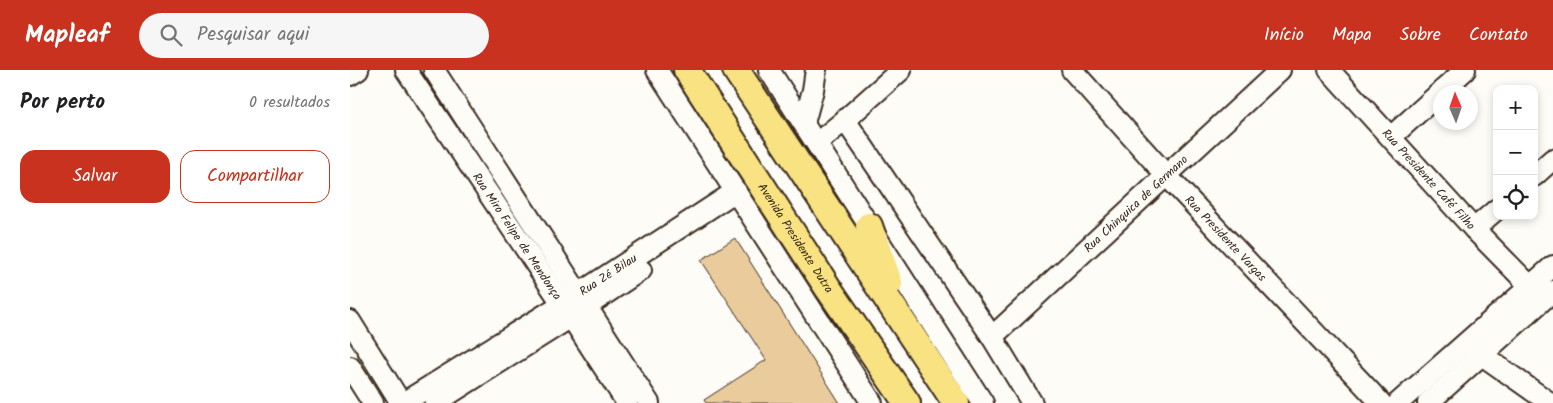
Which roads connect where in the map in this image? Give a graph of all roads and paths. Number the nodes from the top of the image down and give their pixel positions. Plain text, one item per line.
1 (358, 70) edge
2 (406, 70) edge
3 (434, 70) edge
4 (657, 70) edge
5 (687, 70) edge
6 (736, 70) edge
7 (769, 70) edge
8 (816, 70) edge
9 (901, 70) edge
10 (1072, 70) edge
11 (1280, 70) edge
12 (1329, 70) edge
13 (1465, 70) edge
14 (350, 75) edge
15 (845, 120) junction
16 (804, 123) junction
17 (1391, 137) junction
18 (817, 143) junction
19 (1553, 159) edge
20 (1166, 175) junction
21 (1535, 175) edge
22 (739, 196) junction
23 (1493, 213) edge
24 (869, 226) junction
25 (1474, 230) junction
26 (1553, 266) edge
27 (1530, 286) junction
28 (1553, 291) edge
29 (575, 305) junction
30 (901, 319) junction
31 (350, 321) edge
32 (992, 337) junction
33 (1465, 342) junction
34 (1481, 356) junction
35 (350, 367) edge
36 (372, 403) edge
37 (402, 403) edge
38 (435, 403) edge
39 (627, 403) edge
40 (650, 403) edge
41 (872, 403) edge
42 (908, 403) edge
43 (956, 403) edge
44 (983, 403) edge
45 (1032, 403) edge
46 (1381, 403) edge
47 (1398, 403) edge
48 (1428, 403) edge
49 (1550, 403) edge

1 - 14 street
2 - 29 street, Rua Miro Felipe de Mendonça
3 - 29 street, Rua Miro Felipe de Mendonça
4 - 22 street, Avenida Presidente Dutra
5 - 42 main road, Avenida Presidente Dutra
6 - 30 main road
7 - 16 street
8 - 16 street
9 - 15 street
10 - 20 street, Rua Presidente Vargas
11 - 20 street, Rua Chinquica de Germano
12 - 17 street, Rua Presidente Café Filho
13 - 17 street
15 - 18 street
15 - 32 street
16 - 18 street
17 - 25 street, Rua Presidente Café Filho
18 - 24 street
19 - 21 street
20 - 32 street, Rua Chinquica de Germano
20 - 46 street, Rua Presidente Vargas
22 - 29 street, Rua Zé Bilau
22 - 41 street, Avenida Presidente Dutra
23 - 25 street
24 - 30 main road
24 - 44 street
25 - 27 street, Rua Presidente Café Filho
26 - 27 street
27 - 33 street
28 - 34 street
29 - 37 street, Rua Zé Bilau
29 - 38 street, Rua Zé Bilau
29 - 39 street, Rua Miro Felipe de Mendonça
29 - 40 street, Rua Miro Felipe de Mendonça
30 - 43 main road
31 - 37 street
32 - 45 street
33 - 34 street
33 - 47 street
34 - 48 street
34 - 49 street
35 - 36 street

